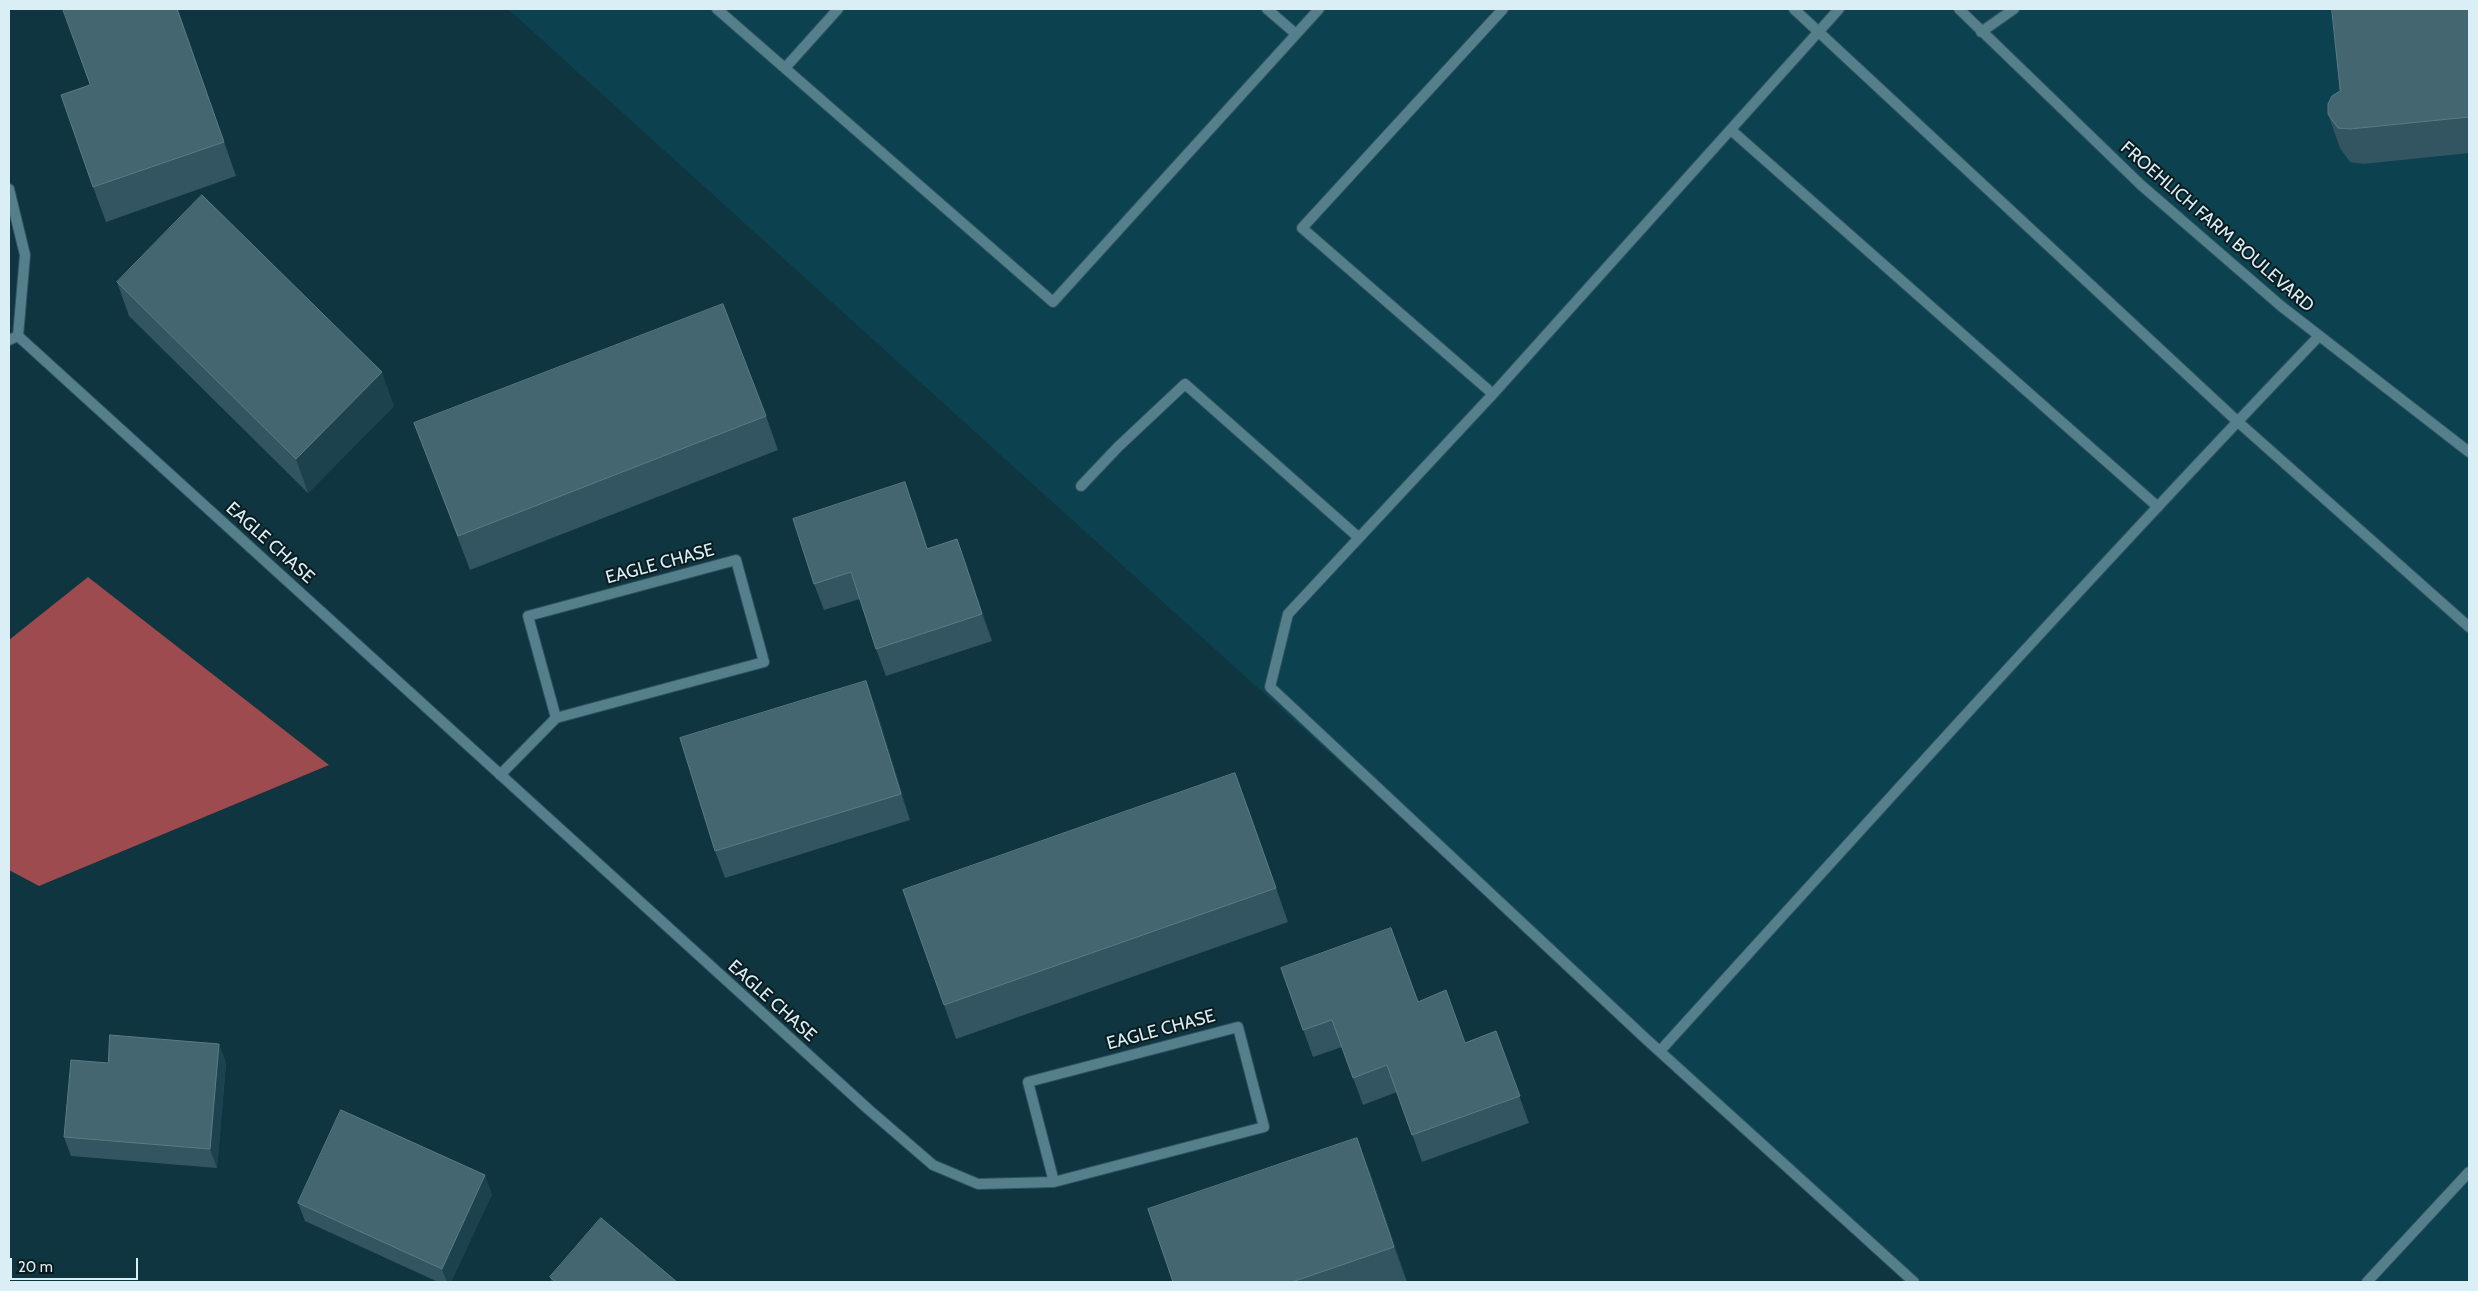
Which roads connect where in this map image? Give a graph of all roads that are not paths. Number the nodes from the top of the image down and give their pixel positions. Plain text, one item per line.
1 (717, 9) edge
2 (838, 9) edge
3 (1267, 9) edge
4 (1319, 9) edge
5 (1503, 9) edge
6 (1794, 9) edge
7 (1838, 9) edge
8 (1959, 9) edge
9 (2014, 9) edge
10 (1819, 30) junction
11 (1981, 32) junction
12 (1296, 34) junction
13 (785, 68) junction
14 (1731, 130) junction
15 (9, 189) edge
16 (2319, 336) junction
17 (13, 338) edge
18 (1493, 394) junction
19 (2237, 421) junction
20 (2469, 452) edge
21 (1081, 486) dead end
22 (2158, 507) junction
23 (1358, 537) junction
24 (2469, 627) edge
25 (556, 718) junction
26 (500, 775) junction
27 (1660, 1051) junction
28 (2469, 1172) edge
29 (1054, 1182) junction
30 (1914, 1282) edge
31 (2367, 1282) edge

1 - 13 street
2 - 13 street
3 - 12 street
4 - 12 street
5 - 18 street
6 - 10 street
7 - 10 street
8 - 11 street, FROEHLICH FARM BOULEVARD
9 - 11 street
10 - 14 street
10 - 19 street
11 - 16 street, FROEHLICH FARM BOULEVARD
12 - 13 street
14 - 18 street
14 - 22 street
15 - 17 street, EAGLE CHASE
16 - 19 street
16 - 20 street, FROEHLICH FARM BOULEVARD
17 - 26 street, EAGLE CHASE
18 - 23 street
19 - 22 street
19 - 24 street
21 - 23 street
22 - 27 street
23 - 27 street
25 - 25 street, EAGLE CHASE
25 - 26 street
26 - 29 street, EAGLE CHASE
27 - 30 street
28 - 31 street
29 - 29 street, EAGLE CHASE

